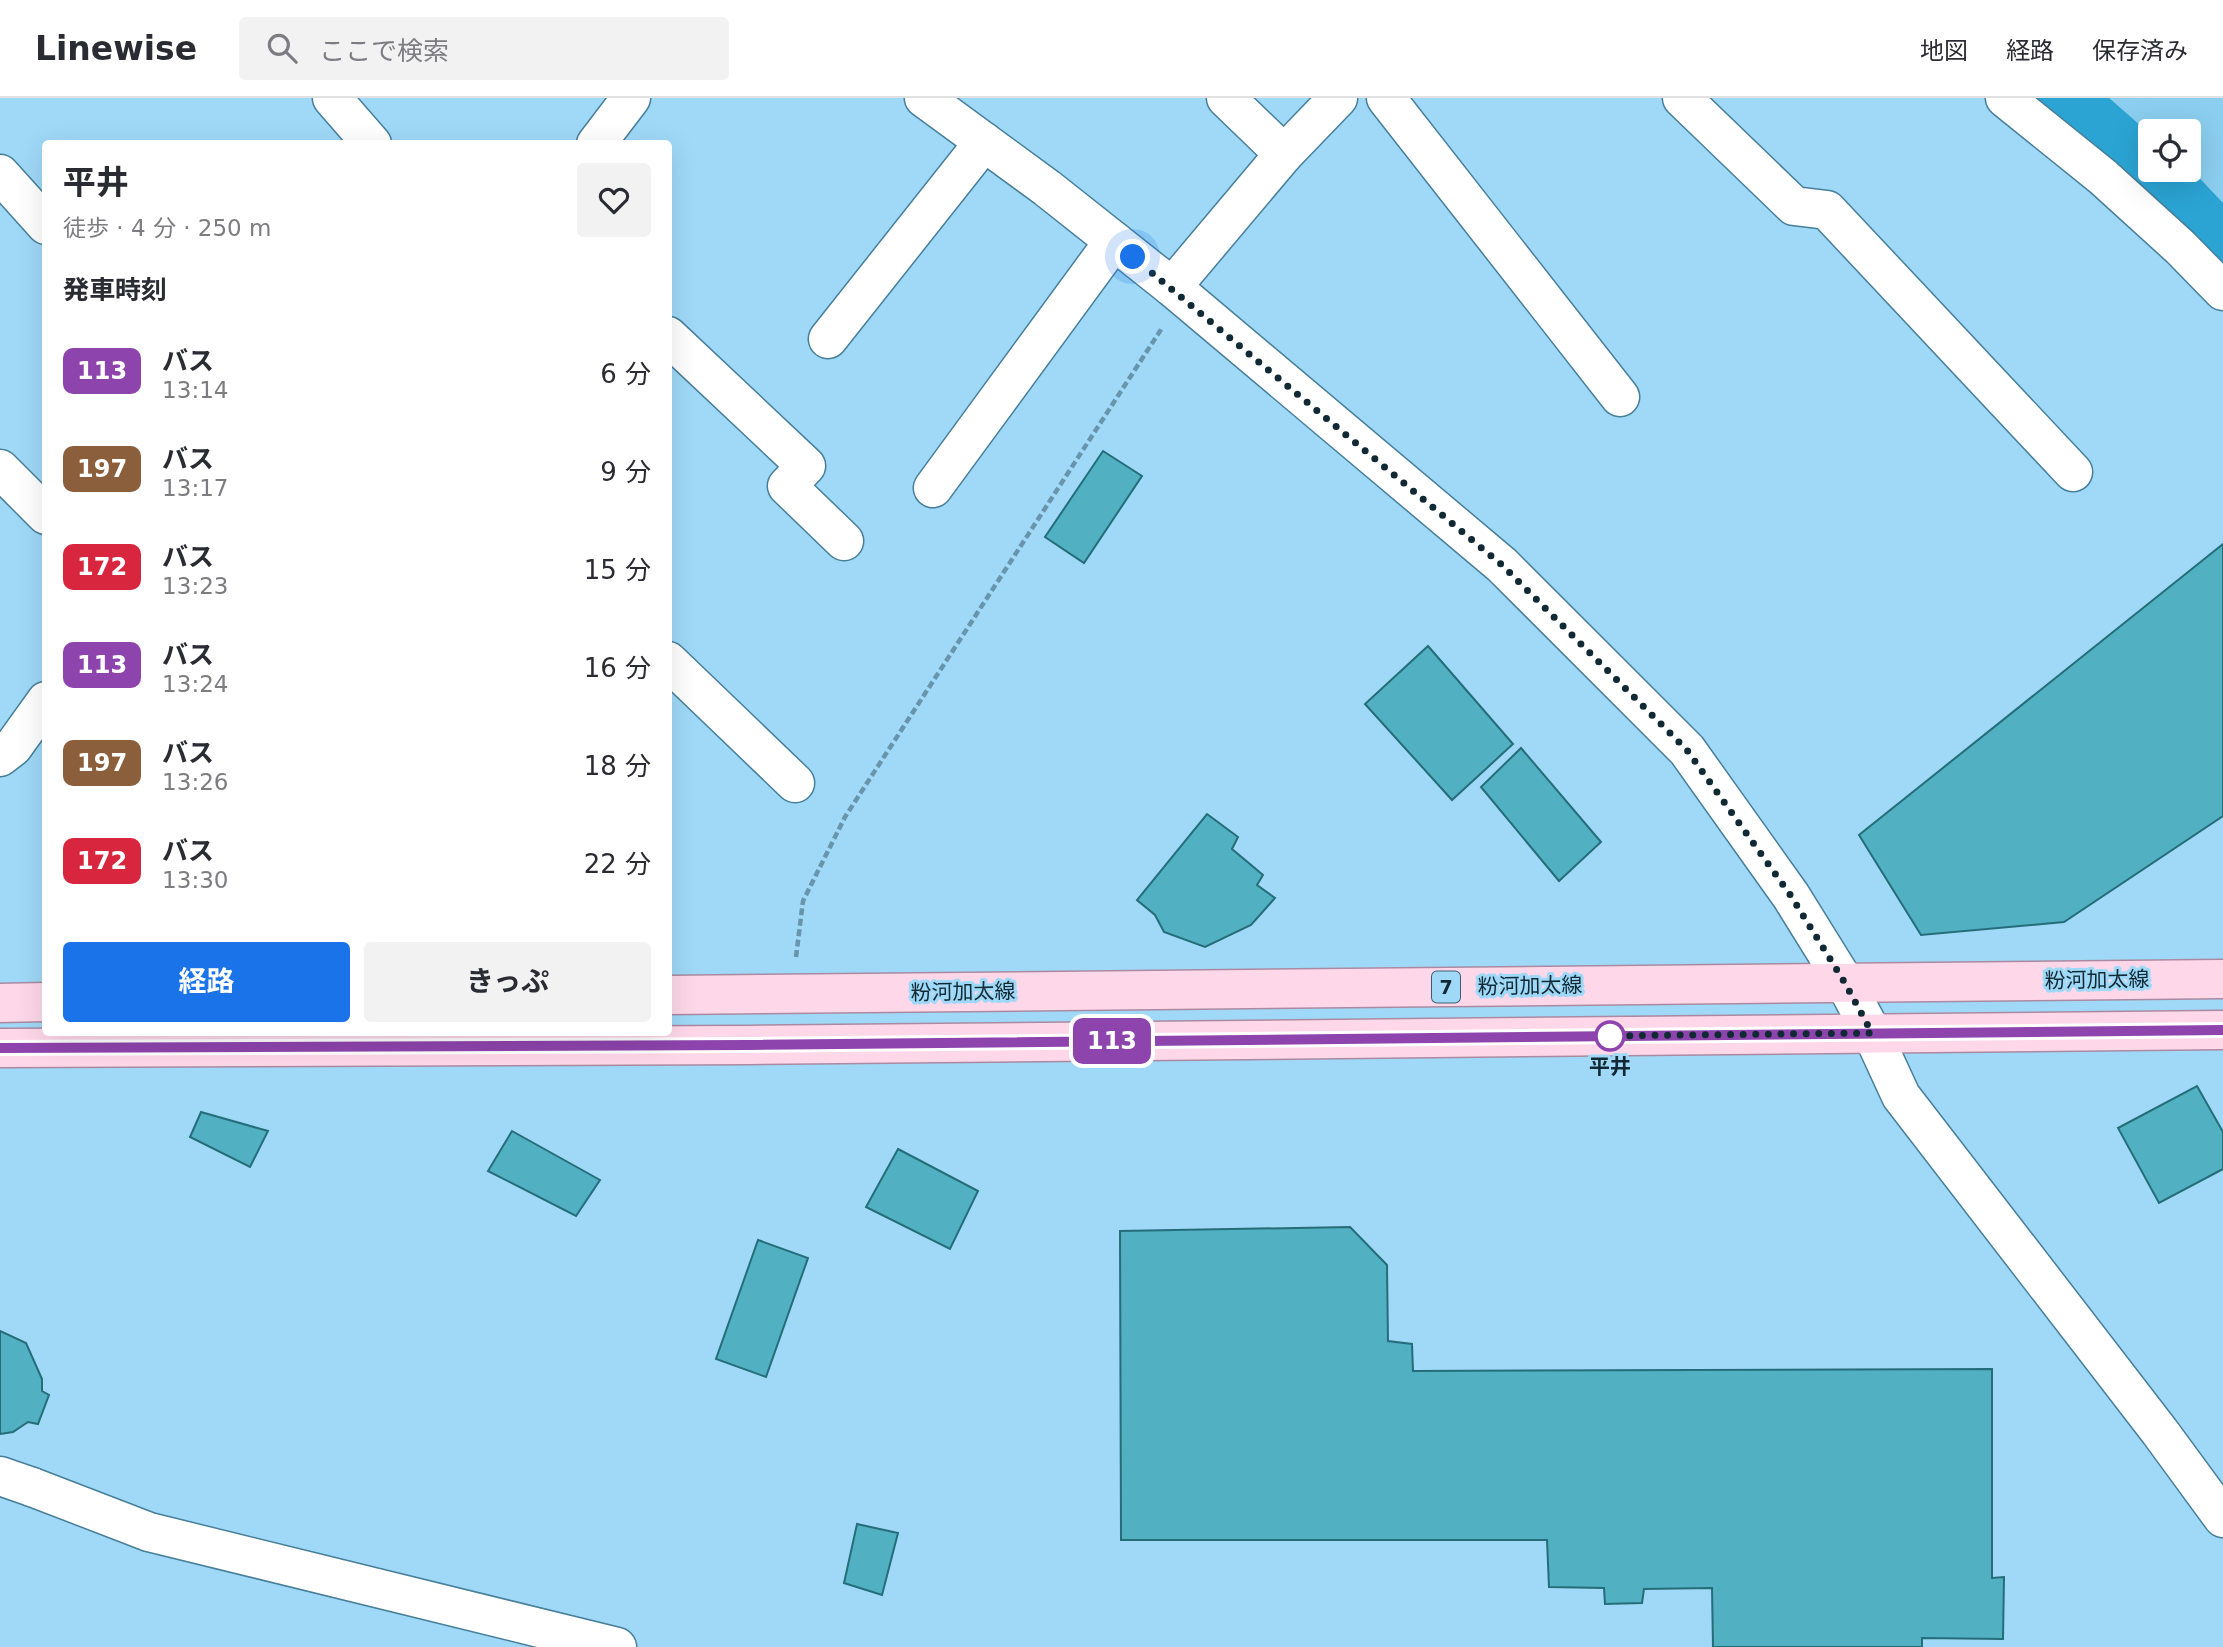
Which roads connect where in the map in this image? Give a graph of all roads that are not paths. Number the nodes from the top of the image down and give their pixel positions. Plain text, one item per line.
1 (332, 98) edge
2 (631, 98) edge
3 (924, 98) edge
4 (1226, 98) edge
5 (1338, 98) edge
6 (1386, 98) edge
7 (1682, 98) edge
8 (2005, 98) edge
9 (369, 140) edge
10 (599, 140) edge
11 (984, 142) junction
12 (1284, 154) junction
13 (0, 174) edge
14 (42, 221) edge
15 (1114, 241) junction
16 (2223, 291) edge
17 (1181, 295) junction
18 (828, 339) dead end
19 (672, 340) edge
20 (1620, 397) dead end
21 (0, 469) edge
22 (2073, 472) dead end
23 (933, 488) dead end
24 (42, 511) edge
25 (844, 541) dead end
26 (672, 665) edge
27 (42, 707) edge
28 (0, 757) edge
29 (795, 783) dead end
30 (2223, 979) edge
31 (1845, 983) junction
32 (672, 995) edge
33 (42, 1002) edge
34 (0, 1003) edge
35 (2223, 1030) edge
36 (1872, 1033) junction
37 (0, 1048) edge
38 (11, 1485) edge
39 (2223, 1518) edge
40 (617, 1647) edge

1 - 9 street
2 - 10 street
3 - 11 street
4 - 12 street
5 - 12 street
6 - 20 street
7 - 22 street
8 - 16 street
11 - 15 street
11 - 18 street
12 - 17 street
13 - 14 street
15 - 17 street
15 - 23 street
17 - 31 street
19 - 25 street
21 - 24 street
26 - 29 street
27 - 28 street
30 - 31 main road, 粉河加太線 / 7
31 - 32 main road, 粉河加太線 / 7
31 - 36 street
33 - 34 main road
35 - 36 main road
36 - 37 main road
36 - 39 street
38 - 40 street

